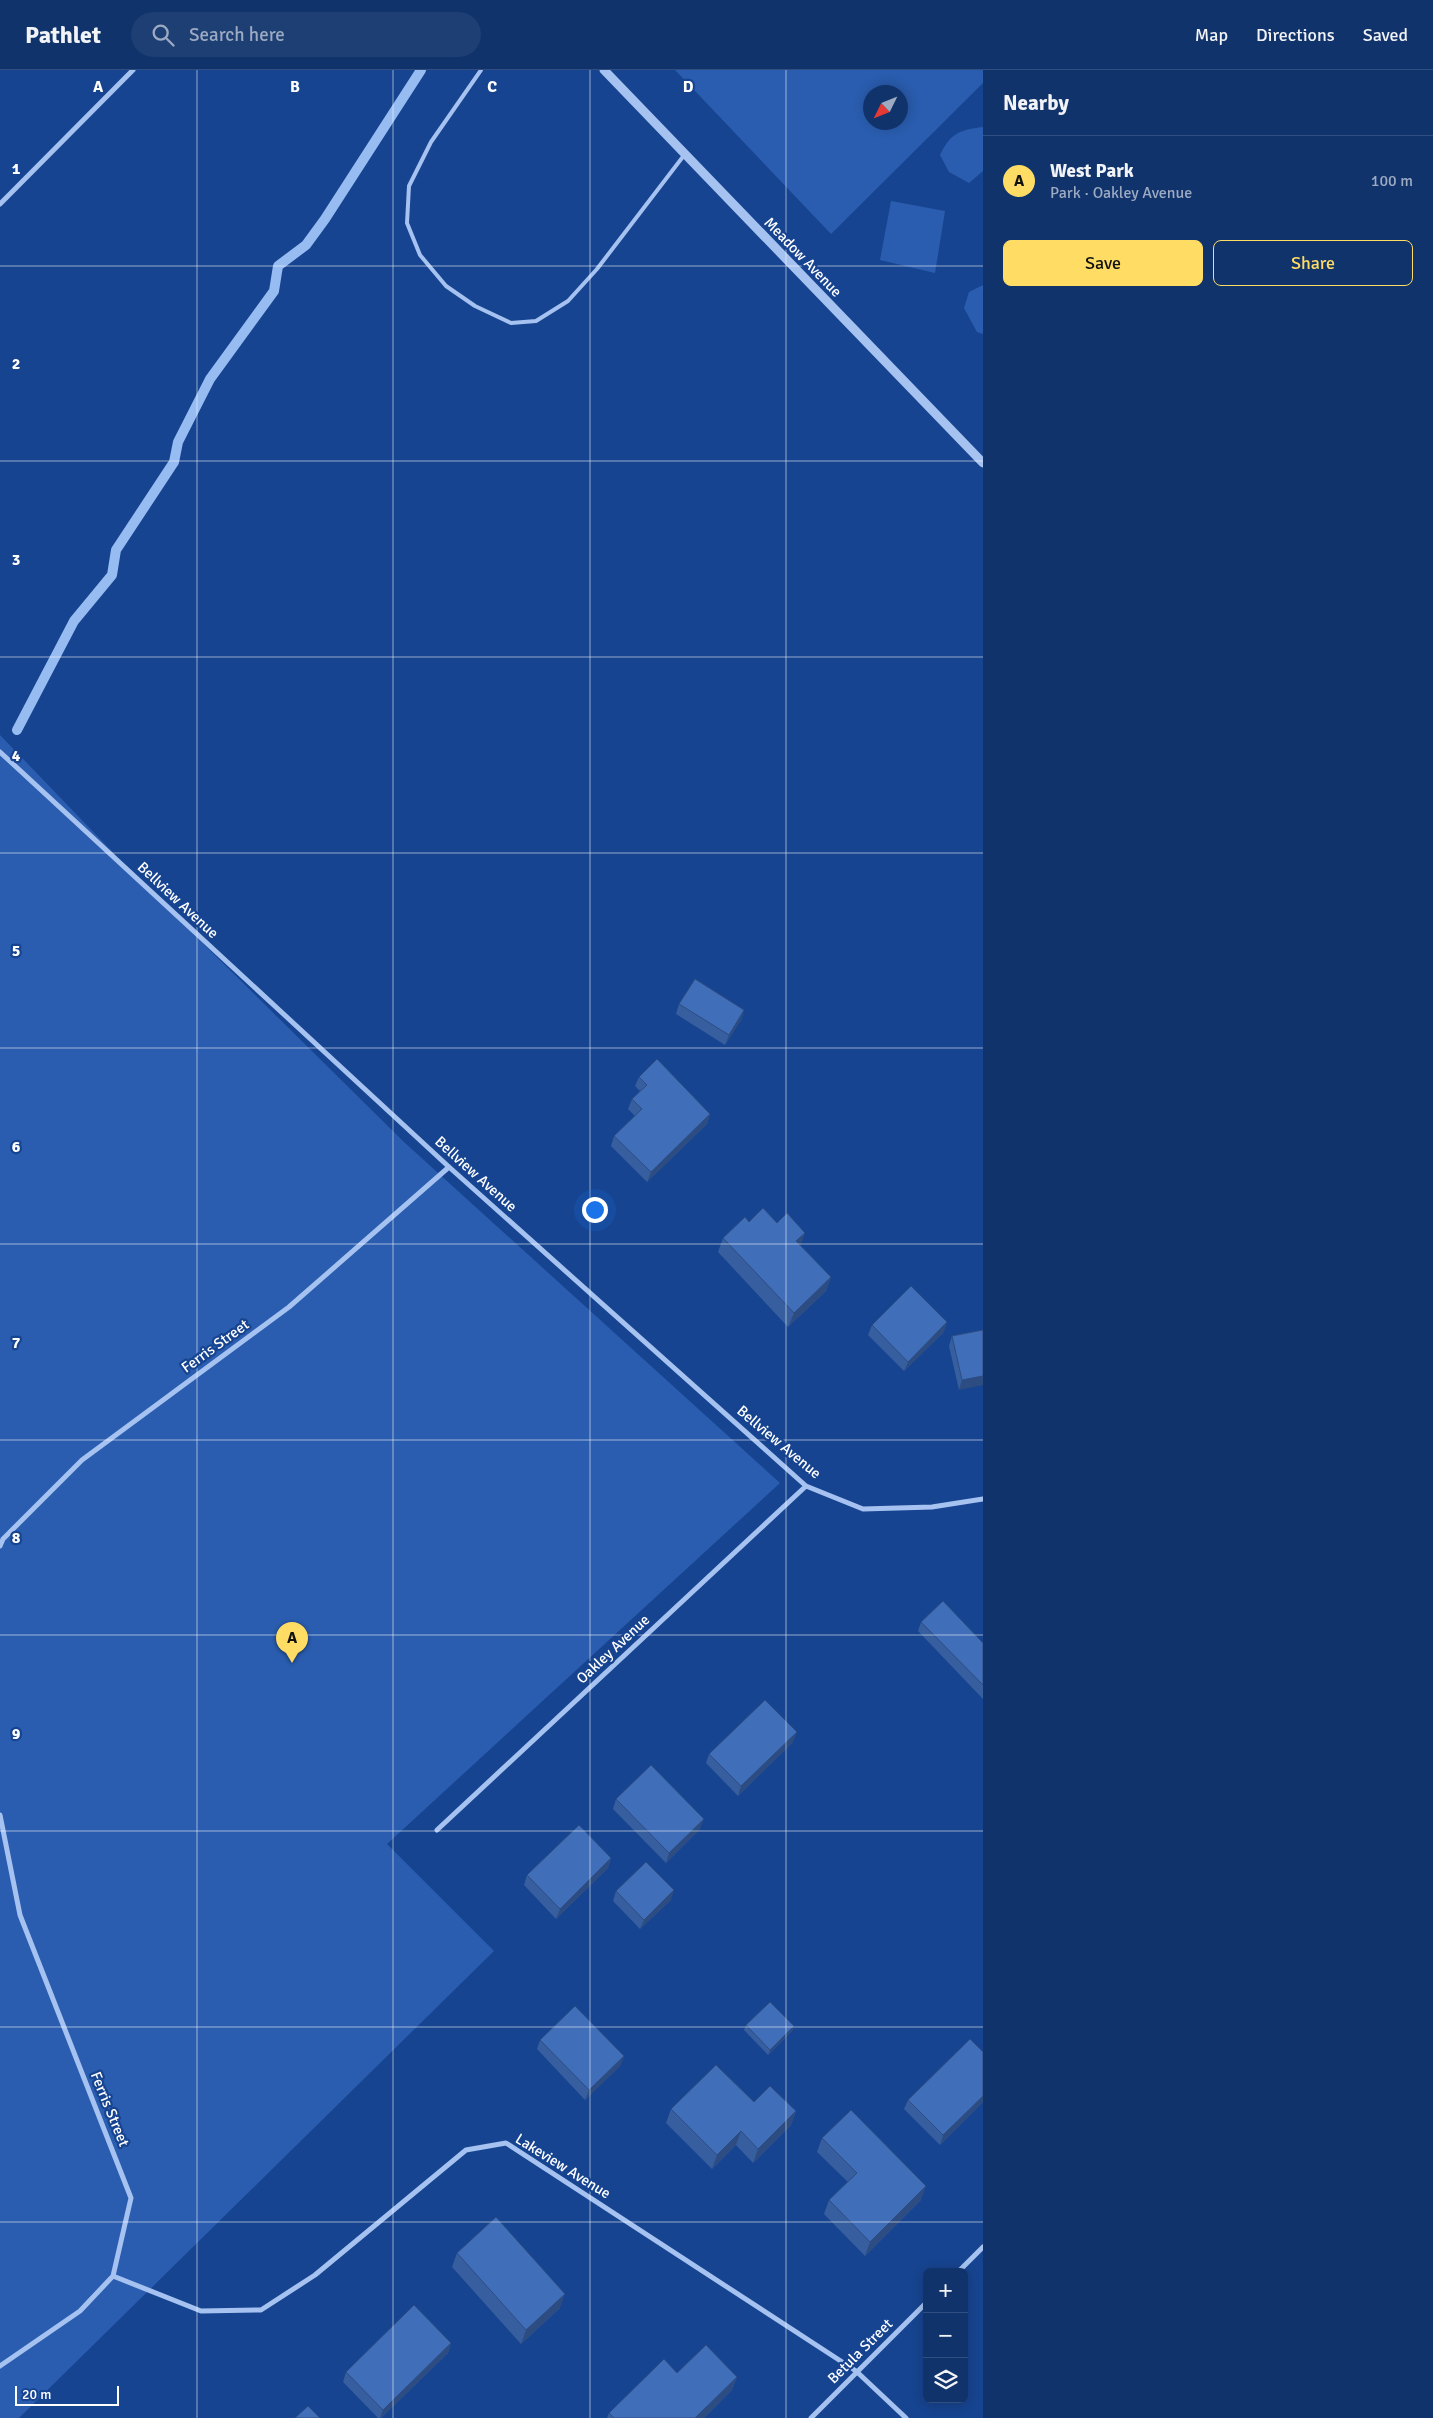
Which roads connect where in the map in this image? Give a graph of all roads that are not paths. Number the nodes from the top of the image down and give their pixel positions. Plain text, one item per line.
1 (133, 70) edge
2 (481, 70) edge
3 (604, 70) edge
4 (685, 154) junction
5 (0, 204) edge
6 (983, 463) edge
7 (0, 752) edge
8 (449, 1167) junction
9 (806, 1486) junction
10 (983, 1499) edge
11 (0, 1546) edge
12 (0, 1815) edge
13 (438, 1830) dead end
14 (983, 2247) edge
15 (962, 2268) edge
16 (112, 2276) junction
17 (923, 2306) edge
18 (0, 2366) edge
19 (856, 2371) junction
20 (811, 2418) edge
21 (906, 2418) edge

1 - 5 street
2 - 4 lane
3 - 4 street, Meadow Avenue
4 - 6 street, Meadow Avenue
7 - 8 street, Bellview Avenue
8 - 9 street, Bellview Avenue
8 - 11 street, Ferris Street
9 - 10 street, Bellview Avenue
9 - 13 street, Oakley Avenue
12 - 16 street, Ferris Street
14 - 15 street
16 - 18 street, Ferris Street
16 - 19 street, Lakeview Avenue
17 - 19 street, Betula Street
19 - 20 street, Betula Street
19 - 21 street, Lakeview Avenue

